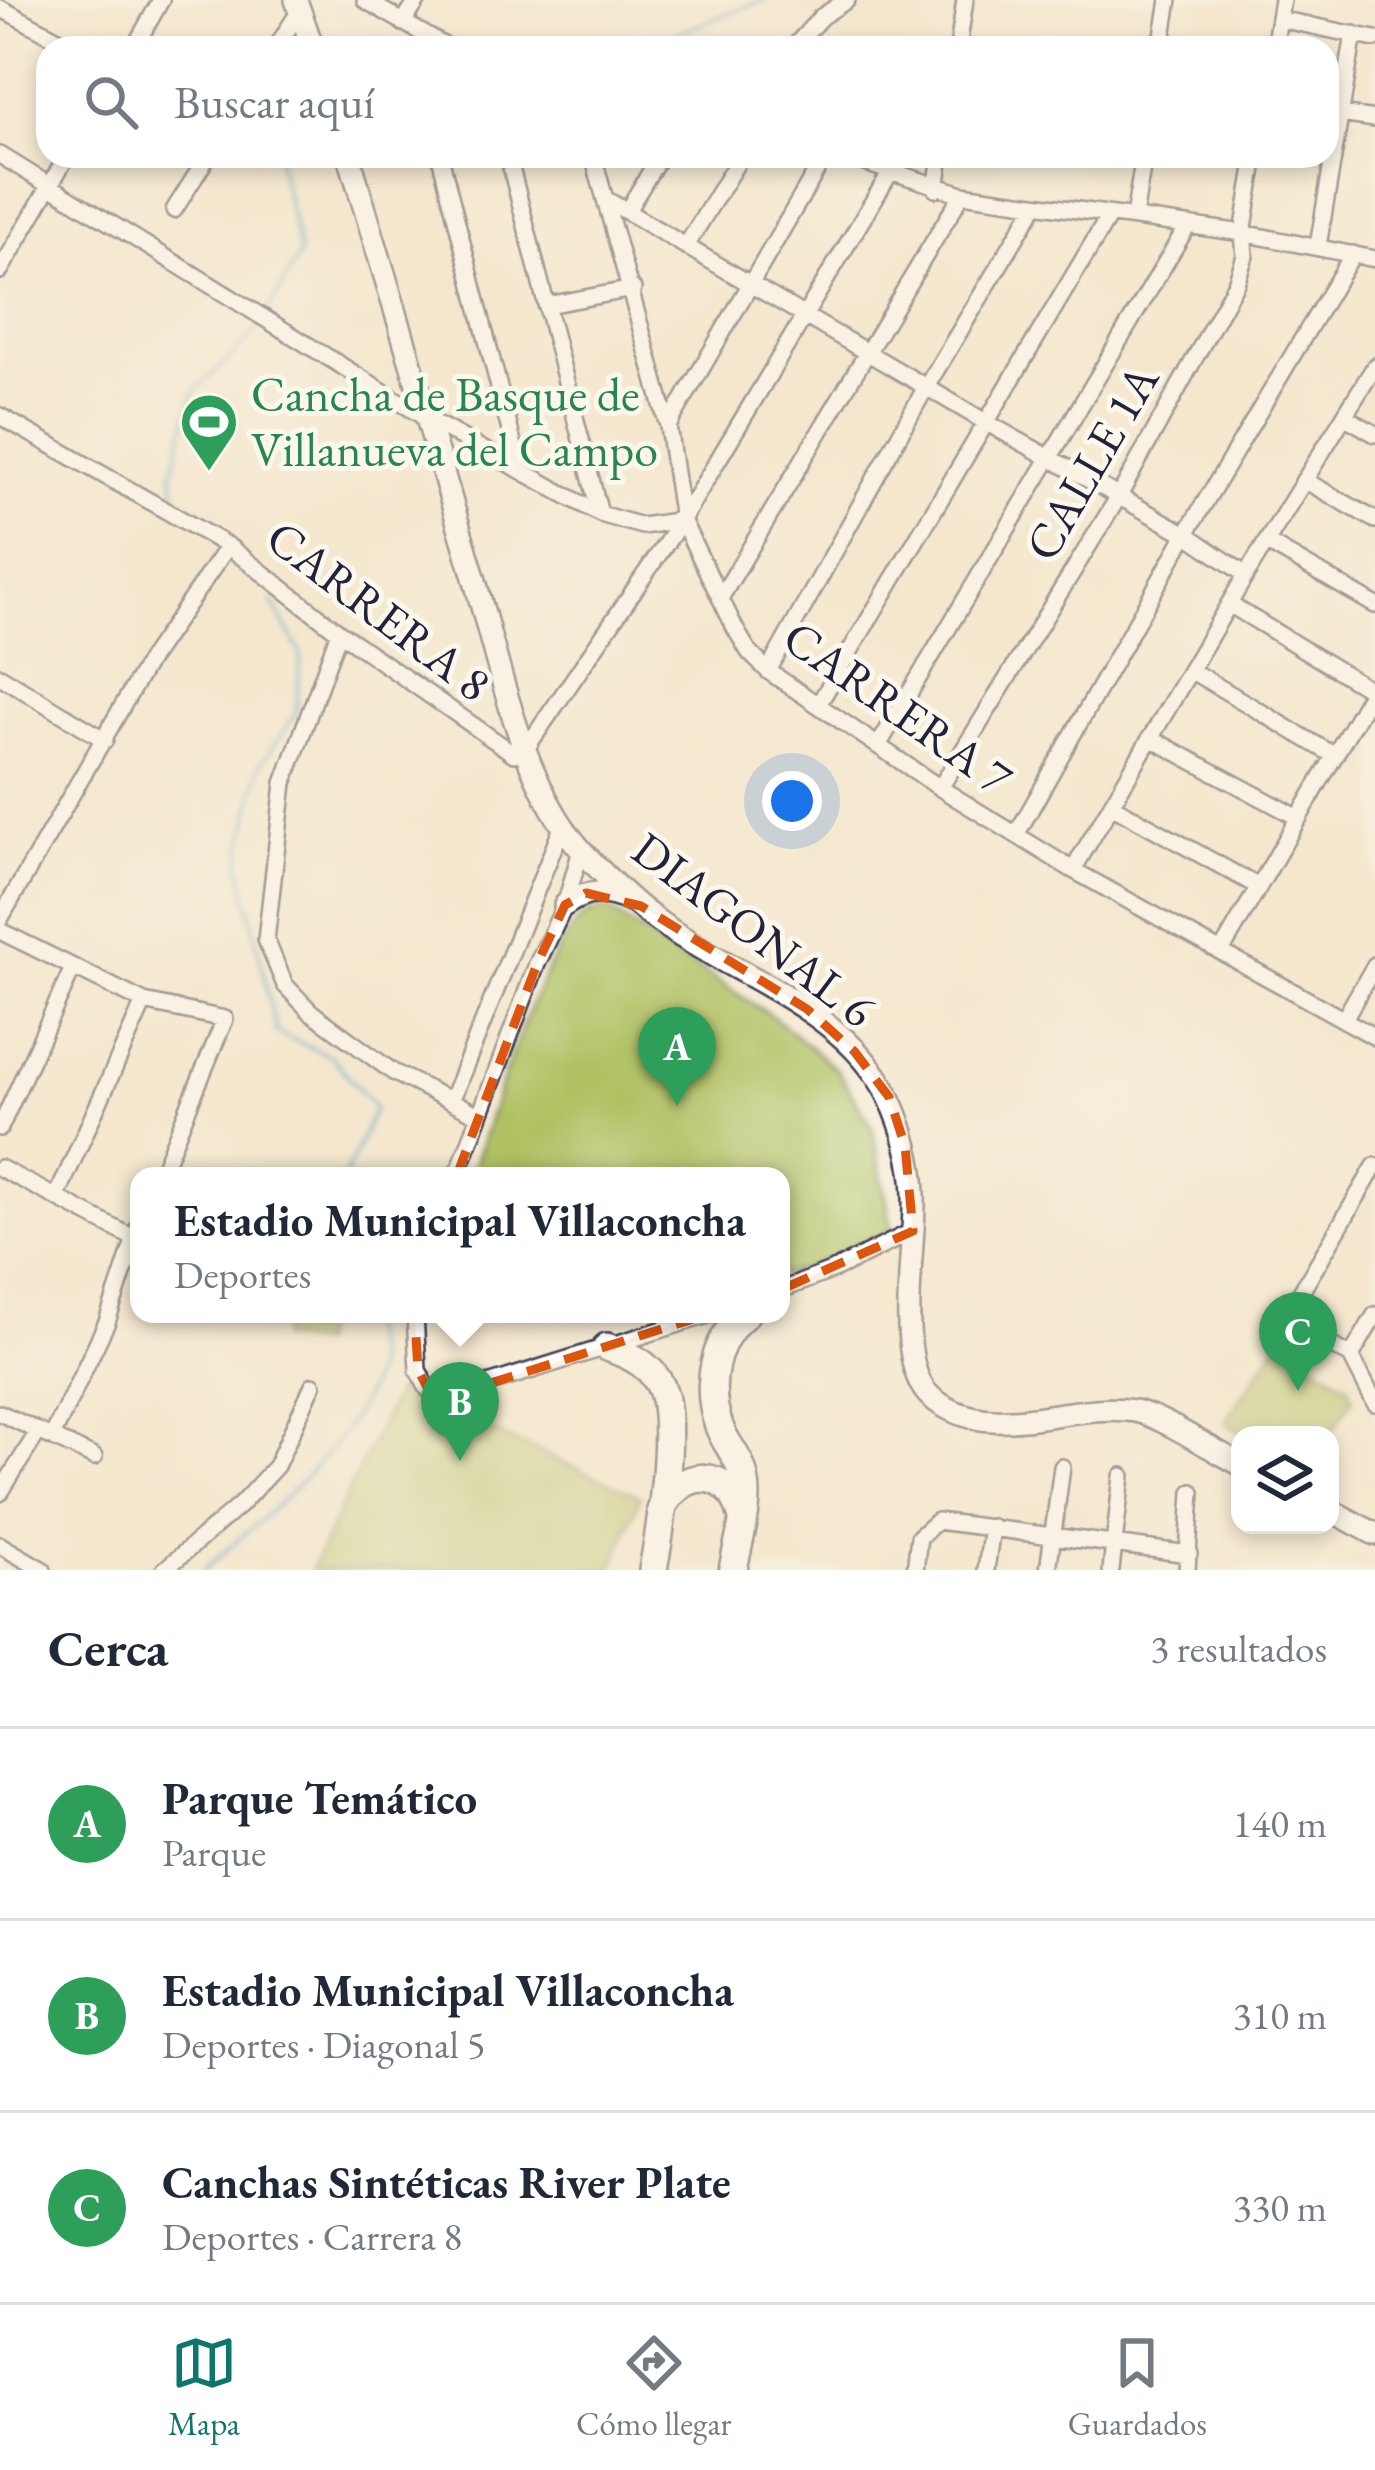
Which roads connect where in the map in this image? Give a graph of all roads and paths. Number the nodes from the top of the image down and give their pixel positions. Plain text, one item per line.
1 (161, 0) edge
2 (364, 0) edge
3 (418, 0) edge
4 (848, 0) edge
5 (965, 0) edge
6 (1169, 0) edge
7 (1282, 0) edge
8 (298, 5) edge
9 (0, 8) edge
10 (1279, 19) junction
11 (403, 23) junction
12 (1354, 34) junction
13 (52, 36) edge
14 (141, 36) edge
15 (282, 36) edge
16 (309, 36) edge
17 (426, 36) edge
18 (804, 36) edge
19 (960, 36) edge
20 (1163, 36) edge
21 (1276, 36) edge
22 (1375, 39) edge
23 (1340, 114) junction
24 (1375, 119) edge
25 (1339, 120) edge
26 (0, 155) edge
27 (60, 168) edge
28 (201, 168) edge
29 (354, 168) edge
30 (443, 168) edge
31 (511, 168) edge
32 (597, 168) edge
33 (653, 168) edge
34 (734, 168) edge
35 (818, 168) edge
36 (876, 168) edge
37 (939, 168) edge
38 (1142, 168) edge
39 (1254, 168) edge
40 (1331, 168) edge
41 (890, 173) junction
42 (49, 184) junction
43 (936, 188) junction
44 (962, 194) junction
45 (608, 200) junction
46 (1035, 206) junction
47 (175, 210) dead end
48 (627, 211) junction
49 (1109, 215) junction
50 (1134, 217) junction
51 (1188, 225) junction
52 (1243, 233) junction
53 (686, 246) junction
54 (1318, 246) junction
55 (1353, 254) junction
56 (1375, 259) edge
57 (0, 271) edge
58 (749, 283) junction
59 (633, 289) junction
60 (547, 305) junction
61 (806, 316) junction
62 (868, 353) junction
63 (1375, 366) edge
64 (926, 387) junction
65 (0, 416) edge
66 (1344, 416) junction
67 (426, 418) junction
68 (988, 424) junction
69 (668, 426) junction
70 (1375, 434) edge
71 (1051, 460) junction
72 (520, 470) junction
73 (1304, 480) junction
74 (1119, 496) junction
75 (600, 514) junction
76 (682, 520) junction
77 (1375, 520) edge
78 (1186, 534) junction
79 (1267, 542) junction
80 (228, 545) junction
81 (1246, 575) junction
82 (721, 597) junction
83 (1229, 604) junction
84 (1375, 605) edge
85 (340, 632) junction
86 (1190, 670) junction
87 (768, 671) junction
88 (0, 676) edge
89 (1374, 688) edge
90 (818, 705) junction
91 (1150, 738) junction
92 (105, 740) junction
93 (878, 746) junction
94 (525, 750) junction
95 (1335, 756) junction
96 (940, 788) junction
97 (1111, 806) junction
98 (1299, 818) junction
99 (563, 825) junction
100 (1016, 835) junction
101 (581, 850) junction
102 (1073, 870) junction
103 (1259, 887) junction
104 (565, 905) junction
105 (641, 906) junction
106 (0, 919) edge
107 (0, 931) edge
108 (1221, 952) junction
109 (1375, 964) edge
110 (71, 970) junction
111 (144, 1002) junction
112 (1344, 1019) junction
113 (1375, 1037) edge
114 (451, 1101) junction
115 (479, 1115) junction
116 (0, 1128) edge
117 (1375, 1166) edge
118 (164, 1167) edge
119 (460, 1167) edge
120 (0, 1168) edge
121 (57, 1196) junction
122 (130, 1232) edge
123 (913, 1232) junction
124 (130, 1255) edge
125 (790, 1287) edge
126 (1375, 1316) edge
127 (415, 1323) edge
128 (683, 1323) edge
129 (734, 1323) edge
130 (607, 1347) junction
131 (1351, 1356) junction
132 (313, 1385) dead end
133 (1375, 1402) edge
134 (0, 1413) edge
135 (45, 1434) junction
136 (94, 1457) dead end
137 (1231, 1459) edge
138 (1061, 1467) dead end
139 (1122, 1475) dead end
140 (1192, 1492) dead end
141 (0, 1493) edge
142 (661, 1510) junction
143 (1339, 1515) edge
144 (742, 1517) junction
145 (992, 1528) junction
146 (1375, 1534) edge
147 (1052, 1538) junction
148 (0, 1545) edge
149 (1114, 1545) junction
150 (1188, 1562) edge
151 (656, 1564) edge
152 (733, 1566) edge
153 (34, 1568) edge
154 (164, 1570) edge
155 (915, 1570) edge
156 (986, 1570) edge
157 (1048, 1570) edge
158 (1111, 1570) edge

1 - 14 street
2 - 11 street
3 - 11 street
4 - 18 street
5 - 19 street
6 - 20 street
7 - 10 street
8 - 15 street
8 - 16 street
9 - 13 street
10 - 12 street
10 - 21 street
11 - 17 street
12 - 22 street
12 - 23 street
23 - 24 street
23 - 25 street
26 - 42 street
27 - 42 street
28 - 47 street
29 - 67 street, DIAGONAL 6
30 - 72 street
31 - 60 street
32 - 45 street, CARRERA 7
33 - 48 street
34 - 53 street
35 - 58 street
36 - 41 street
37 - 43 street
38 - 50 street
39 - 52 street, CALLE 1A
40 - 54 street
41 - 43 street
41 - 61 street
42 - 57 street
42 - 67 street
43 - 44 street
44 - 46 street
44 - 62 street
45 - 48 street
45 - 59 street, CARRERA 7
46 - 49 street
46 - 64 street
48 - 53 street
49 - 50 street
49 - 68 street
50 - 51 street
51 - 52 street
51 - 71 street
52 - 54 street
52 - 74 street, CALLE 1A
53 - 58 street
54 - 55 street
55 - 56 street
55 - 78 street
58 - 61 street
58 - 69 street
59 - 60 street
59 - 69 street, CARRERA 7
60 - 75 street
61 - 62 street
61 - 76 street
62 - 64 street
62 - 82 street
63 - 66 street
64 - 68 street
64 - 87 street
65 - 80 street, CARRERA 8
66 - 70 street
66 - 73 street
67 - 72 street
67 - 94 street, DIAGONAL 6
68 - 71 street
68 - 90 street
69 - 76 street, CARRERA 7
71 - 74 street
71 - 93 street
72 - 75 street
73 - 77 street
73 - 79 street
74 - 78 street
74 - 96 street, CALLE 1A
75 - 76 street
76 - 82 street, CARRERA 7
76 - 94 street
78 - 81 street
78 - 100 street
79 - 81 street
79 - 84 street
80 - 85 street, CARRERA 8
80 - 92 street
81 - 83 street
82 - 87 street, CARRERA 7
83 - 86 street
83 - 89 street
85 - 94 street, CARRERA 8
85 - 114 street
86 - 91 street
86 - 95 street
87 - 90 street, CARRERA 7
88 - 92 street
89 - 95 street
90 - 93 street, CARRERA 7
91 - 97 street
91 - 98 street
92 - 106 street
93 - 96 street, CARRERA 7
94 - 99 street, DIAGONAL 6
95 - 98 street
96 - 100 street, CARRERA 7
97 - 102 street
97 - 103 street
98 - 103 street
99 - 101 street, DIAGONAL 6
99 - 114 street
100 - 102 street, CARRERA 7
101 - 104 street
101 - 105 street, DIAGONAL 6
102 - 108 street, CARRERA 7
103 - 108 street
104 - 105 street
104 - 115 street
105 - 123 street, DIAGONAL 6
107 - 110 street
108 - 112 street, CARRERA 7
109 - 112 street
110 - 111 street
110 - 116 street
111 - 118 street
111 - 121 street
112 - 113 street, CARRERA 7
114 - 115 street
115 - 119 street
117 - 131 street
120 - 121 street
121 - 122 street
123 - 125 street
123 - 137 street, DIAGONAL 6
124 - 135 street
126 - 131 street
127 - 130 street
128 - 130 street
129 - 144 highway
130 - 142 highway
131 - 133 street
132 - 154 street
134 - 135 street
135 - 136 street
135 - 141 street
138 - 147 street
139 - 149 street
140 - 150 street
142 - 144 highway
142 - 151 highway
143 - 146 street
144 - 152 highway
145 - 147 street
145 - 155 street
145 - 156 street
147 - 149 street
147 - 157 street
148 - 153 street
149 - 150 street
149 - 158 street

